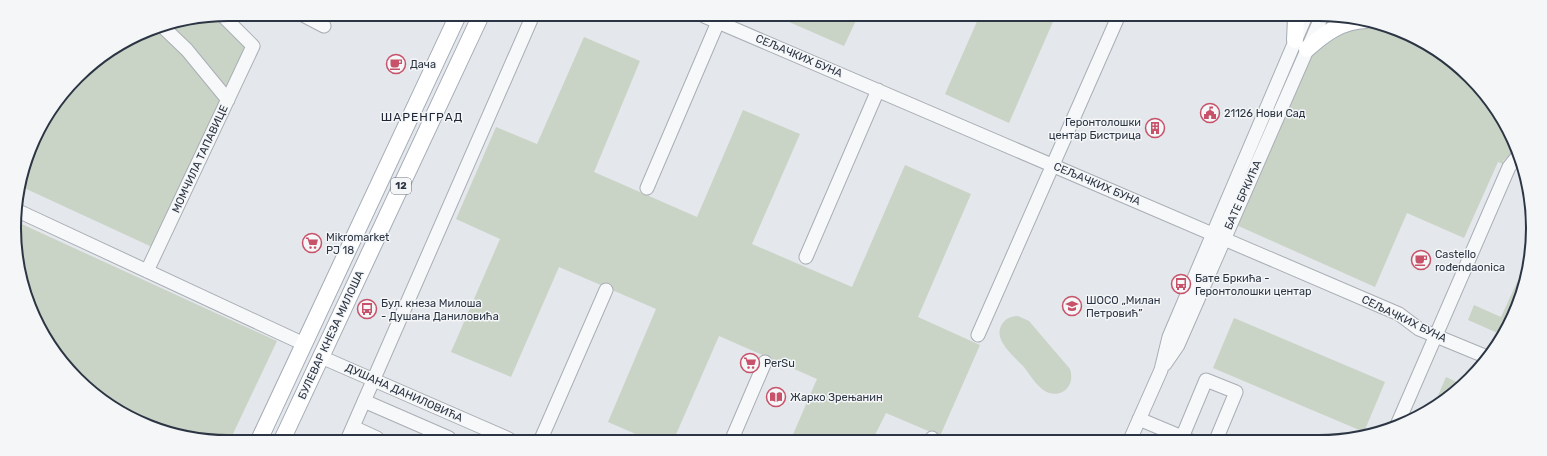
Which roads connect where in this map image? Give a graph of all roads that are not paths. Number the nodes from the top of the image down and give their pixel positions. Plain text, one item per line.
1 (228, 21) edge
2 (314, 21) edge
3 (455, 21) edge
4 (479, 21) edge
5 (531, 21) edge
6 (1116, 21) edge
7 (1297, 21) edge
8 (1305, 21) edge
9 (1319, 21) edge
10 (718, 22) joint
11 (1345, 23) edge
12 (324, 26) dead end
13 (166, 30) edge
14 (1301, 45) junction
15 (878, 90) junction
16 (228, 100) junction
17 (1515, 160) edge
18 (1052, 166) junction
19 (647, 188) dead end
20 (21, 212) edge
21 (1218, 237) junction
22 (806, 257) dead end
23 (147, 271) junction
24 (606, 290) dead end
25 (978, 335) dead end
26 (1435, 336) junction
27 (304, 344) junction
28 (1482, 355) edge
29 (321, 357) junction
30 (765, 362) dead end
31 (374, 380) junction
32 (364, 401) junction
33 (1400, 418) edge
34 (1139, 420) junction
35 (350, 433) edge
36 (261, 435) edge
37 (284, 435) edge
38 (361, 435) edge
39 (442, 435) edge
40 (500, 435) edge
41 (544, 435) edge
42 (734, 435) edge
43 (1132, 435) edge
44 (1175, 435) edge
45 (1185, 435) edge
46 (1218, 435) edge

1 - 16 street, МОМЧИЛА ТАПАВИЦЕ
2 - 12 street
3 - 27 main road, БУЛЕВАР КНЕЗА МИЛОША / 12
4 - 29 main road, БУЛЕВАР КНЕЗА МИЛОША / 12
5 - 31 street
6 - 18 street
7 - 14 main road
8 - 14 street, БАТЕ БРКИЋА
9 - 14 street, БАТЕ БРКИЋА
10 - 15 street, СЕЉАЧКИХ БУНА
10 - 19 street
11 - 14 main road
13 - 16 street
14 - 21 street, БАТЕ БРКИЋА
15 - 18 street, СЕЉАЧКИХ БУНА
15 - 22 street
16 - 23 street, МОМЧИЛА ТАПАВИЦЕ
17 - 26 street
18 - 21 street, СЕЉАЧКИХ БУНА
18 - 25 street
20 - 23 street
21 - 26 street, СЕЉАЧКИХ БУНА
21 - 34 street, БАТЕ БРКИЋА
23 - 27 street
24 - 41 street
26 - 28 street, СЕЉАЧКИХ БУНА
26 - 33 street
27 - 36 main road, БУЛЕВАР КНЕЗА МИЛОША / 12
29 - 31 street, ДУШАНА ДАНИЛОВИЋА
29 - 37 main road, БУЛЕВАР КНЕЗА МИЛОША / 12
30 - 42 street
31 - 32 street
31 - 40 street, ДУШАНА ДАНИЛОВИЋА
32 - 35 street
32 - 39 street
34 - 43 street, БАТЕ БРКИЋА
34 - 44 street
35 - 38 street
45 - 46 street

